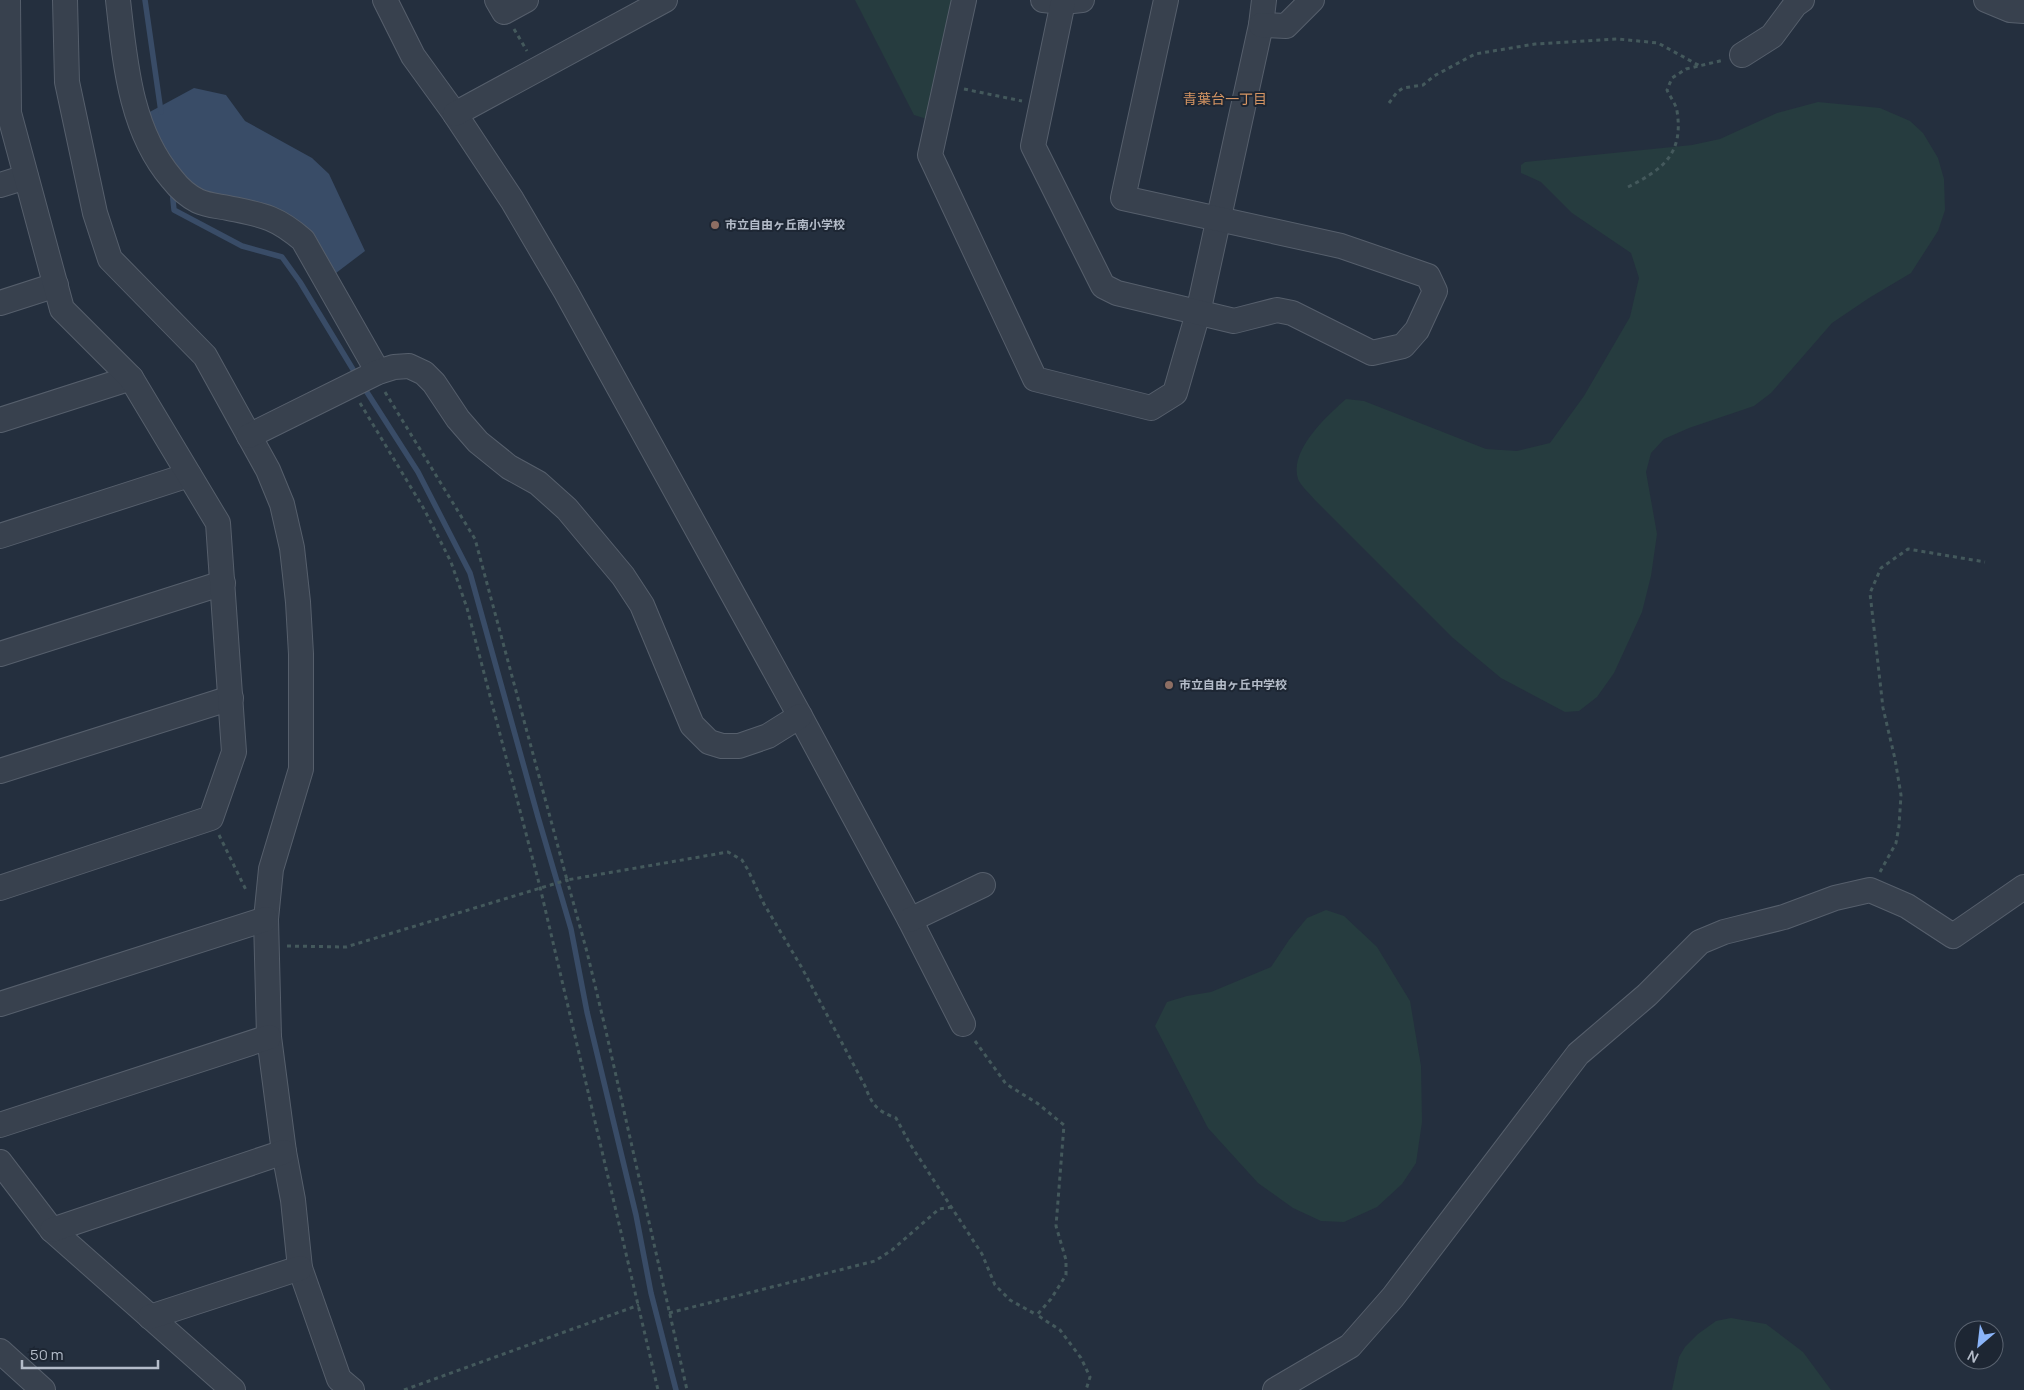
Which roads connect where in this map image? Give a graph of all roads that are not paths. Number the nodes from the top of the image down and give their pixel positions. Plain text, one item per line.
1 (8, 0) edge
2 (65, 0) edge
3 (118, 0) edge
4 (132, 0) edge
5 (385, 0) edge
6 (526, 0) edge
7 (665, 0) edge
8 (964, 0) edge
9 (1166, 0) edge
10 (1264, 0) edge
11 (1312, 0) edge
12 (1802, 0) edge
13 (1986, 0) edge
14 (1063, 1) edge
15 (501, 6) edge
16 (2024, 11) edge
17 (1260, 25) junction
18 (1742, 55) road end
19 (125, 62) junction
20 (455, 114) junction
21 (26, 177) junction
22 (0, 185) edge
23 (1218, 218) junction
24 (56, 285) junction
25 (0, 303) edge
26 (1198, 313) junction
27 (378, 372) junction
28 (131, 378) junction
29 (0, 420) edge
30 (249, 436) junction
31 (189, 475) junction
32 (0, 536) edge
33 (223, 583) junction
34 (0, 654) edge
35 (231, 698) junction
36 (800, 716) junction
37 (0, 771) edge
38 (983, 885) dead end
39 (2024, 887) edge
40 (0, 888) edge
41 (266, 919) junction
42 (910, 920) junction
43 (0, 1004) edge
44 (963, 1024) road end
45 (269, 1037) junction
46 (0, 1125) edge
47 (284, 1152) junction
48 (3, 1173) edge
49 (52, 1230) junction
50 (300, 1268) junction
51 (150, 1316) junction
52 (0, 1351) edge
53 (340, 1386) edge
54 (43, 1390) edge
55 (233, 1390) edge
56 (1275, 1390) edge

1 - 21 street
2 - 30 street
3 - 19 street
4 - 19 street
5 - 20 street
6 - 15 street
7 - 20 street
8 - 26 street
9 - 23 street
10 - 17 street
11 - 17 street
12 - 18 street
13 - 16 street
14 - 26 street
17 - 23 street
19 - 27 street
20 - 36 street
21 - 22 street
21 - 24 street
23 - 26 street
23 - 26 street
24 - 25 street
24 - 28 street
27 - 30 street
27 - 36 street
28 - 29 street
28 - 31 street
30 - 41 street
31 - 32 street
31 - 33 street
33 - 34 street
33 - 35 street
35 - 37 street
35 - 40 street
36 - 42 street
38 - 42 street
39 - 56 street
41 - 43 street
41 - 45 street
42 - 44 street
45 - 46 street
45 - 47 street
47 - 49 street
47 - 50 street
48 - 49 street
49 - 51 street
50 - 51 street
50 - 53 street
51 - 55 street
52 - 54 street

